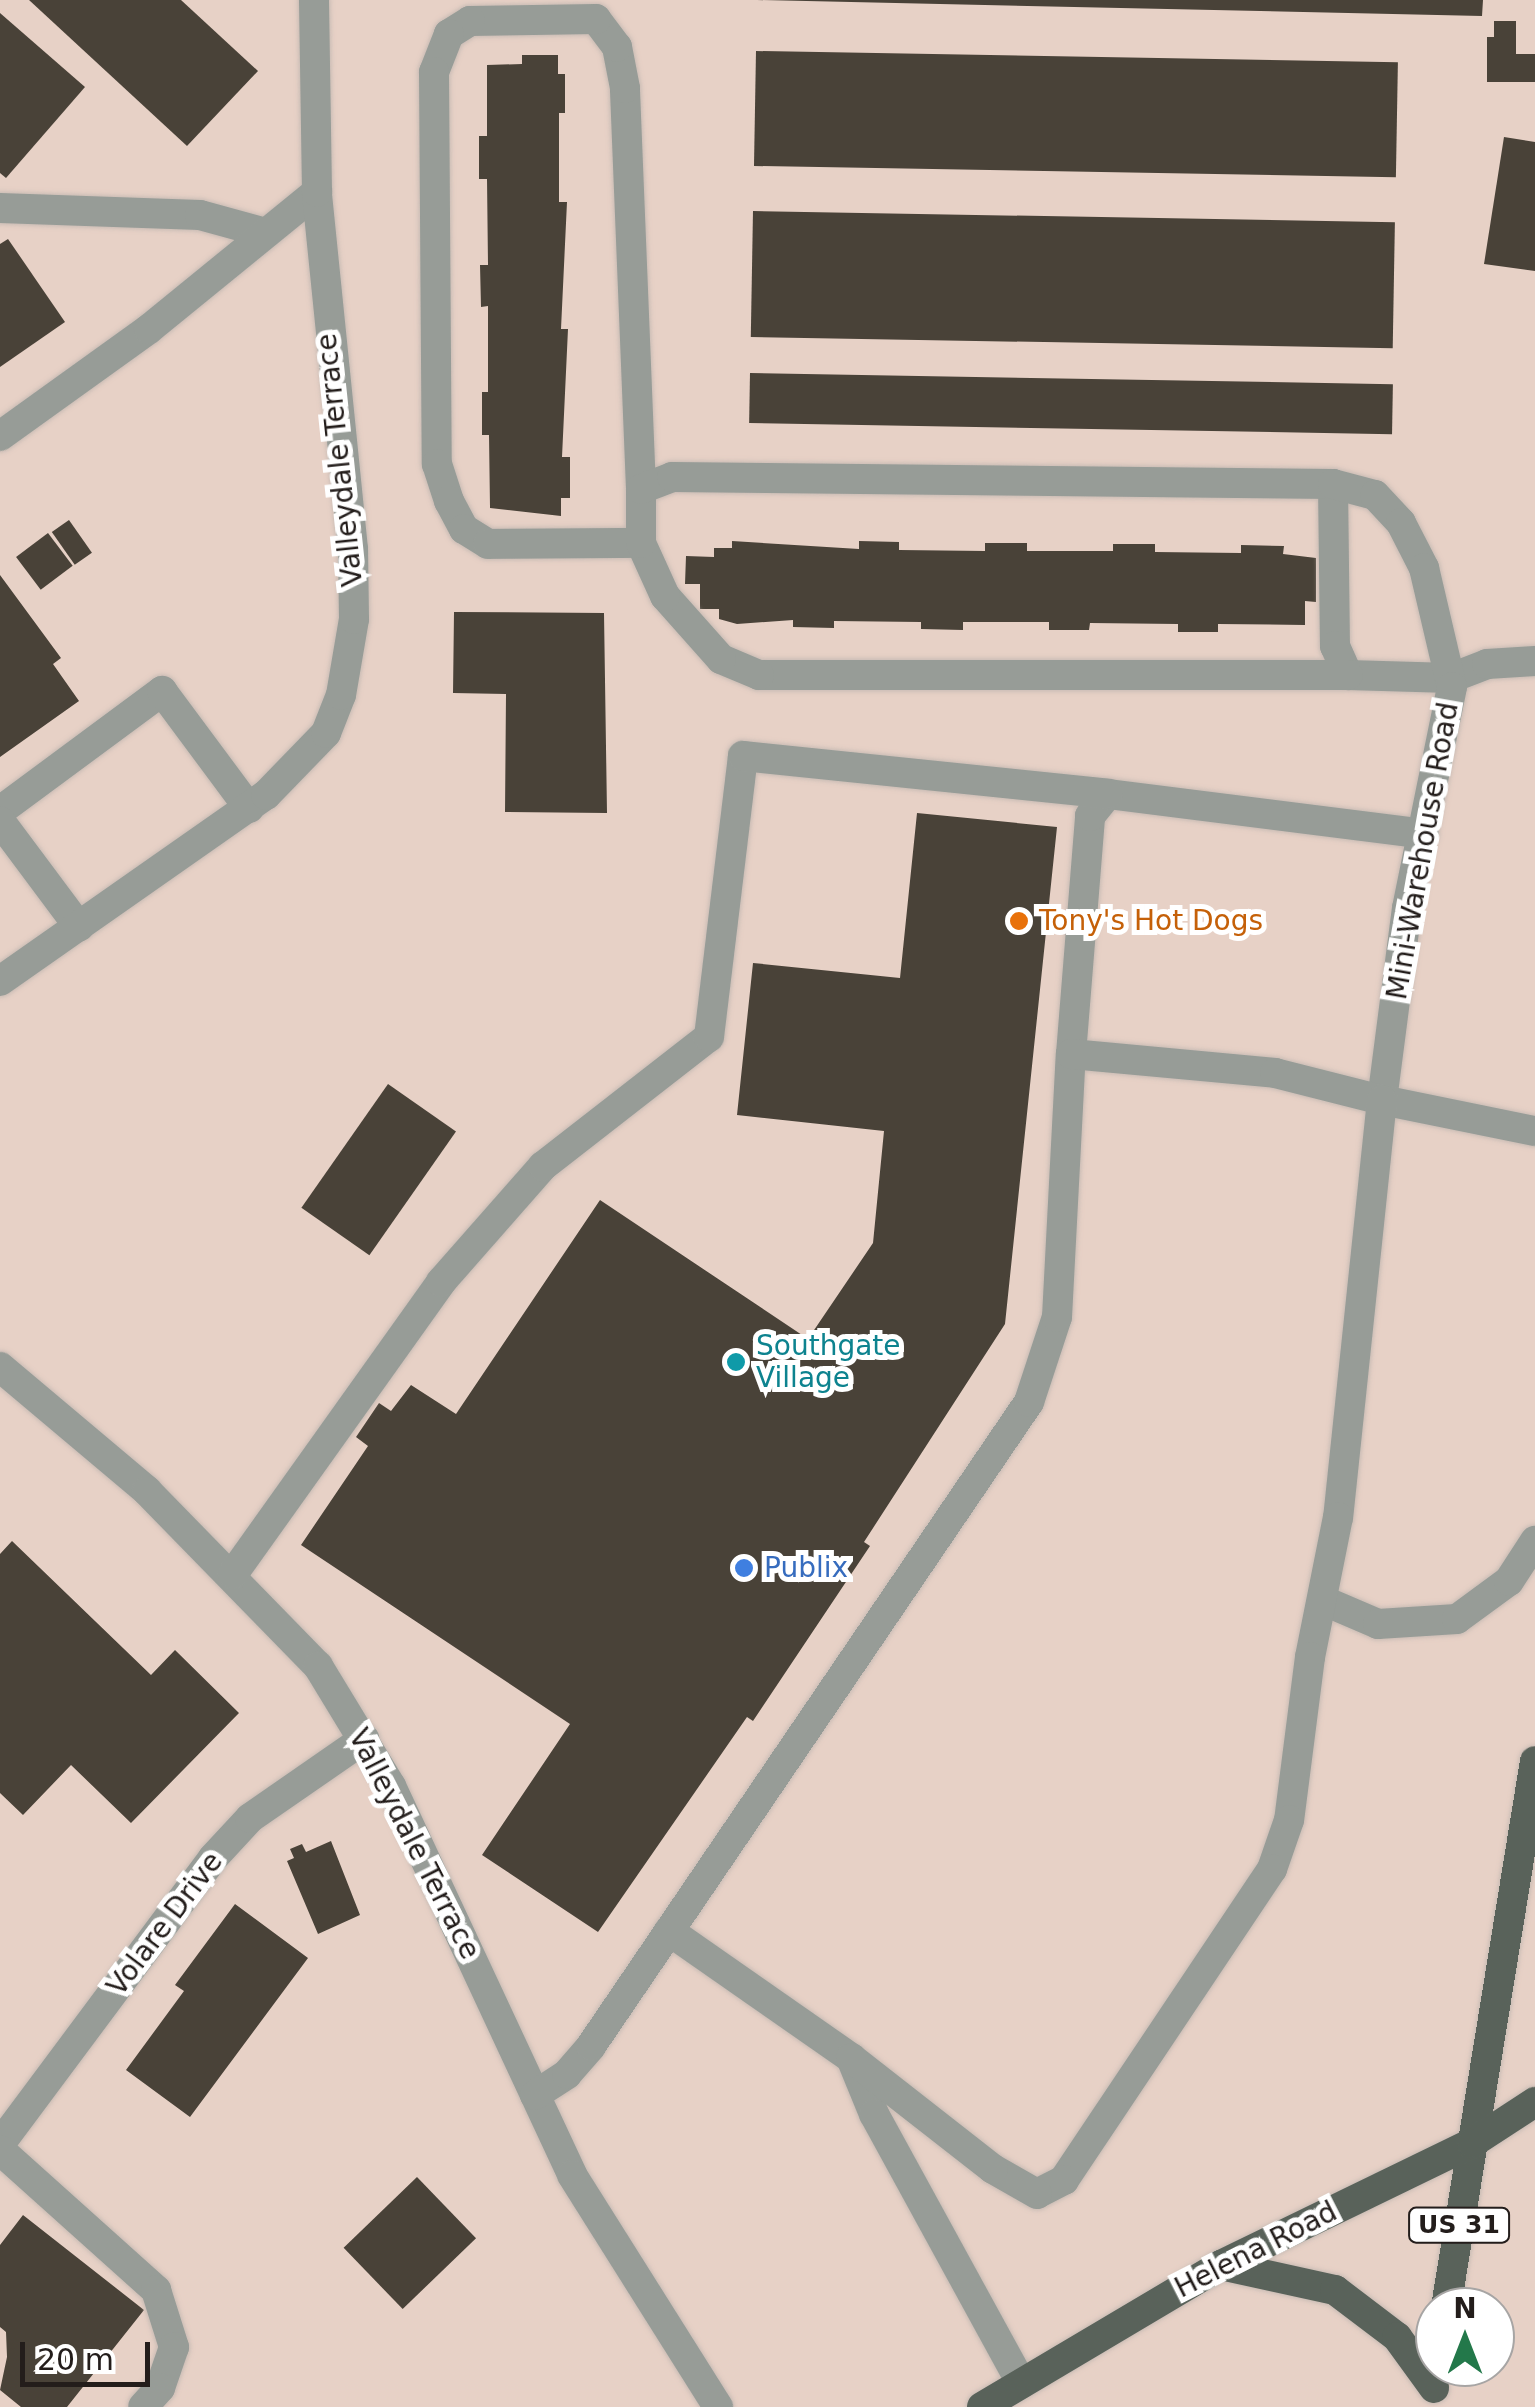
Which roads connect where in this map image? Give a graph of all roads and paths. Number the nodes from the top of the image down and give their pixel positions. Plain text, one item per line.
1 (314, 0) edge
2 (317, 192) junction
3 (0, 208) edge
4 (266, 233) junction
5 (0, 436) edge
6 (1333, 484) junction
7 (641, 490) junction
8 (641, 542) junction
9 (1535, 661) edge
10 (1348, 675) junction
11 (1451, 678) junction
12 (1108, 794) junction
13 (249, 808) junction
14 (0, 811) edge
15 (0, 821) edge
16 (1424, 834) junction
17 (79, 927) junction
18 (0, 981) edge
19 (1071, 1054) junction
20 (1382, 1100) junction
21 (1535, 1131) edge
22 (0, 1366) edge
23 (1535, 1541) edge
24 (233, 1574) junction
25 (1322, 1600) junction
26 (364, 1738) junction
27 (1535, 1761) edge
28 (668, 1931) junction
29 (851, 2058) junction
30 (535, 2095) junction
31 (1535, 2102) edge
32 (1472, 2143) junction
33 (0, 2147) edge
34 (1221, 2265) junction
35 (1449, 2287) edge
36 (1415, 2361) edge
37 (1021, 2382) junction
38 (143, 2407) edge
39 (718, 2407) edge
40 (982, 2407) edge

1 - 2 street, Valleydale Terrace
2 - 4 street
2 - 13 street, Valleydale Terrace
3 - 4 street
4 - 5 street
6 - 7 street, Mini-Warehouse Road
6 - 10 street
6 - 11 street, Mini-Warehouse Road
7 - 8 street
7 - 8 street
8 - 10 street
9 - 11 street
10 - 11 street
11 - 16 street, Mini-Warehouse Road
12 - 16 street
12 - 19 street
12 - 24 street
13 - 14 street
13 - 17 street, Valleydale Terrace
15 - 17 street
16 - 20 street, Mini-Warehouse Road
17 - 18 street, Valleydale Terrace
19 - 20 street
19 - 28 street
20 - 21 street
20 - 25 street, Mini-Warehouse Road
22 - 24 street, Valleydale Terrace
23 - 25 street
24 - 26 street, Valleydale Terrace
25 - 29 street, Mini-Warehouse Road
26 - 30 street, Valleydale Terrace
26 - 33 street, Volare Drive
27 - 32 main road, US 31
28 - 29 street
28 - 30 street
29 - 37 street
30 - 39 street, Valleydale Terrace
31 - 32 main road, Helena Road
32 - 34 main road, Helena Road
32 - 35 main road, US 31
33 - 38 street
34 - 36 main road
34 - 37 main road, Helena Road
37 - 40 main road, Helena Road

